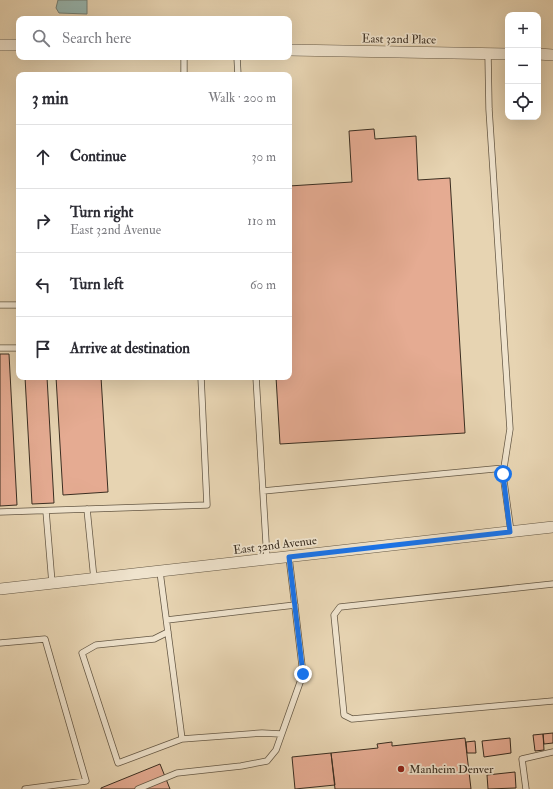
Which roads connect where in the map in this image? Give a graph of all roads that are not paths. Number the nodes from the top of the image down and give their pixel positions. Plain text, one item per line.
1 (0, 45) edge
2 (16, 45) edge
3 (292, 50) edge
4 (488, 54) junction
5 (505, 54) edge
6 (541, 54) edge
7 (553, 55) edge
8 (184, 60) edge
9 (237, 60) edge
10 (184, 72) edge
11 (238, 72) edge
12 (0, 305) edge
13 (16, 305) edge
14 (0, 348) edge
15 (16, 348) edge
16 (201, 380) edge
17 (256, 380) edge
18 (504, 468) junction
19 (263, 491) junction
20 (87, 509) junction
21 (46, 511) junction
22 (0, 512) edge
23 (553, 527) edge
24 (510, 532) junction
25 (289, 557) junction
26 (267, 559) junction
27 (160, 572) junction
28 (94, 579) junction
29 (52, 583) junction
30 (553, 584) edge
31 (0, 589) edge
32 (295, 605) junction
33 (167, 620) junction
34 (168, 632) junction
35 (0, 644) edge
36 (553, 701) edge
37 (282, 734) junction
38 (182, 739) junction
39 (553, 752) edge
40 (25, 789) edge
41 (138, 789) edge
42 (526, 789) edge

1 - 2 street
3 - 4 street, East 32nd Place
4 - 5 street, East 32nd Place
4 - 18 lane
6 - 7 street
8 - 10 lane
9 - 11 lane
12 - 13 lane
14 - 15 lane
16 - 20 lane
17 - 19 lane
18 - 19 lane
18 - 24 lane
19 - 26 lane
20 - 21 lane
20 - 28 lane
21 - 22 lane
21 - 29 lane
23 - 24 street, East 32nd Avenue
24 - 25 street, East 32nd Avenue
25 - 26 street, East 32nd Avenue
25 - 32 lane
26 - 27 street, East 32nd Avenue
27 - 28 street, East 32nd Avenue
27 - 33 lane
28 - 29 street, East 32nd Avenue
29 - 31 street, East 32nd Avenue
30 - 36 lane
32 - 33 lane
32 - 37 lane
33 - 34 lane
34 - 38 lane
34 - 38 lane
35 - 40 lane
37 - 38 lane
37 - 41 lane
39 - 42 lane

